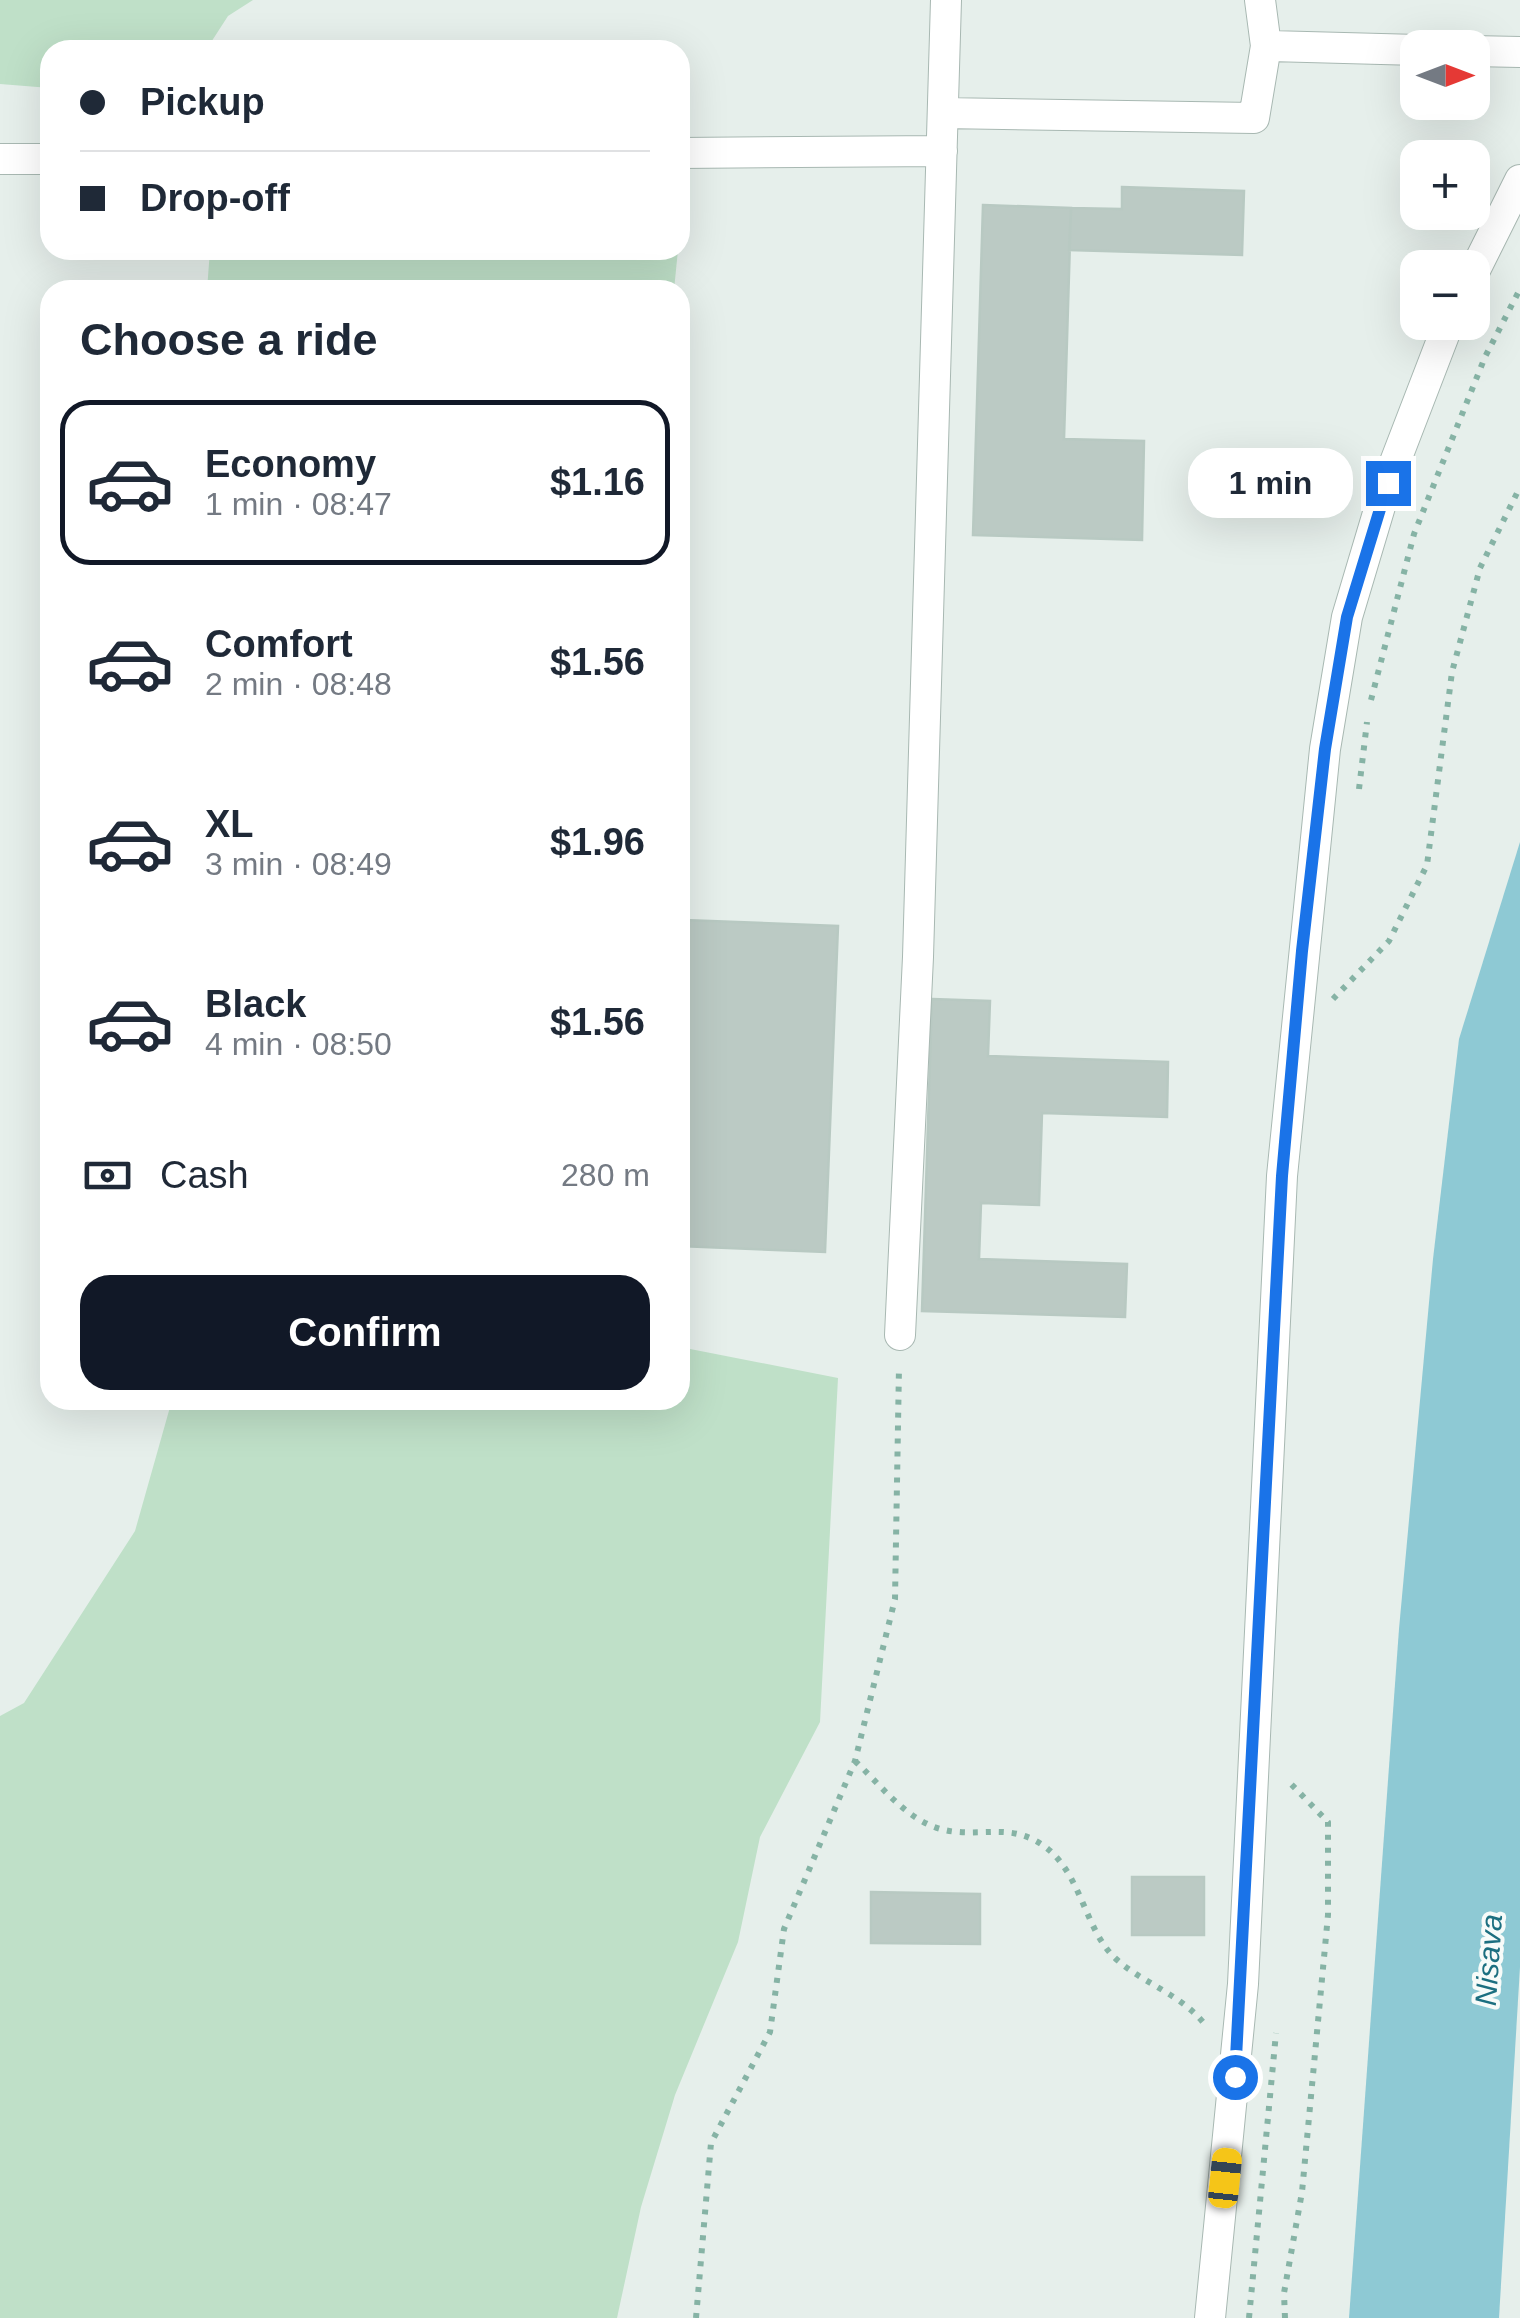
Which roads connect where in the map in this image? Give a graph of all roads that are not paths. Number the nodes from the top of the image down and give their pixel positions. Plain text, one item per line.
1 (946, 0) edge
2 (1260, 0) edge
3 (1266, 46) junction
4 (1400, 50) edge
5 (1490, 51) edge
6 (1520, 52) edge
7 (943, 113) junction
8 (942, 151) junction
9 (690, 154) edge
10 (0, 159) edge
11 (40, 159) edge
12 (1520, 180) edge
13 (1485, 250) edge
14 (1442, 340) edge
15 (900, 1335) road end
16 (1210, 2318) edge

1 - 7 lane
2 - 3 lane
3 - 4 lane
3 - 7 lane
5 - 6 lane
7 - 8 lane
8 - 9 lane
8 - 15 lane
10 - 11 lane
12 - 13 lane
14 - 16 lane

